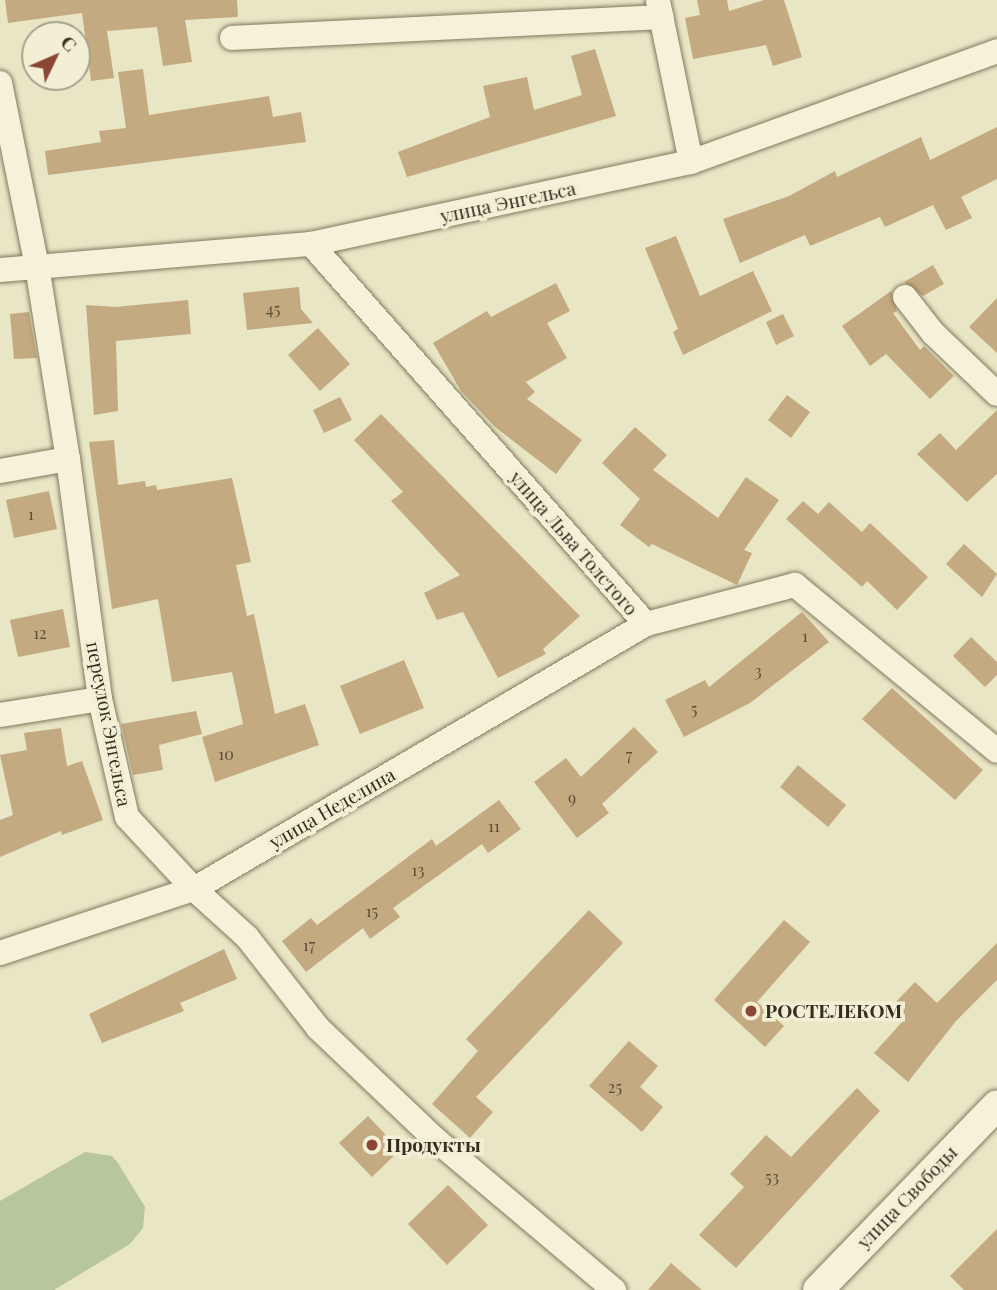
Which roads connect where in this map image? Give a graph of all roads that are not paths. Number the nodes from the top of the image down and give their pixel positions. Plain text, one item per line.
1 (659, 8) edge
2 (232, 37) dead end
3 (997, 51) edge
4 (0, 83) edge
5 (691, 162) junction
6 (311, 244) junction
7 (37, 266) junction
8 (0, 270) edge
9 (905, 297) dead end
10 (997, 394) edge
11 (68, 459) junction
12 (0, 471) edge
13 (646, 624) junction
14 (100, 699) junction
15 (0, 715) edge
16 (997, 751) edge
17 (194, 889) junction
18 (0, 953) edge
19 (997, 1105) edge
20 (614, 1290) edge
21 (818, 1290) edge

1 - 2 street
1 - 5 street
3 - 5 street, улица Энгельса
4 - 7 street, переулок Энгельса
5 - 6 street, улица Энгельса
6 - 7 street, улица Энгельса
6 - 13 street, улица Льва Толстого
7 - 8 street, улица Энгельса
7 - 11 street, переулок Энгельса
9 - 10 street
11 - 12 street
11 - 14 street, переулок Энгельса
13 - 16 street, улица Льва Толстого
13 - 17 street, улица Неделина
14 - 15 street
14 - 17 street, переулок Энгельса
17 - 18 street, улица Неделина
17 - 20 street, переулок Энгельса
19 - 21 street, улица Свободы

